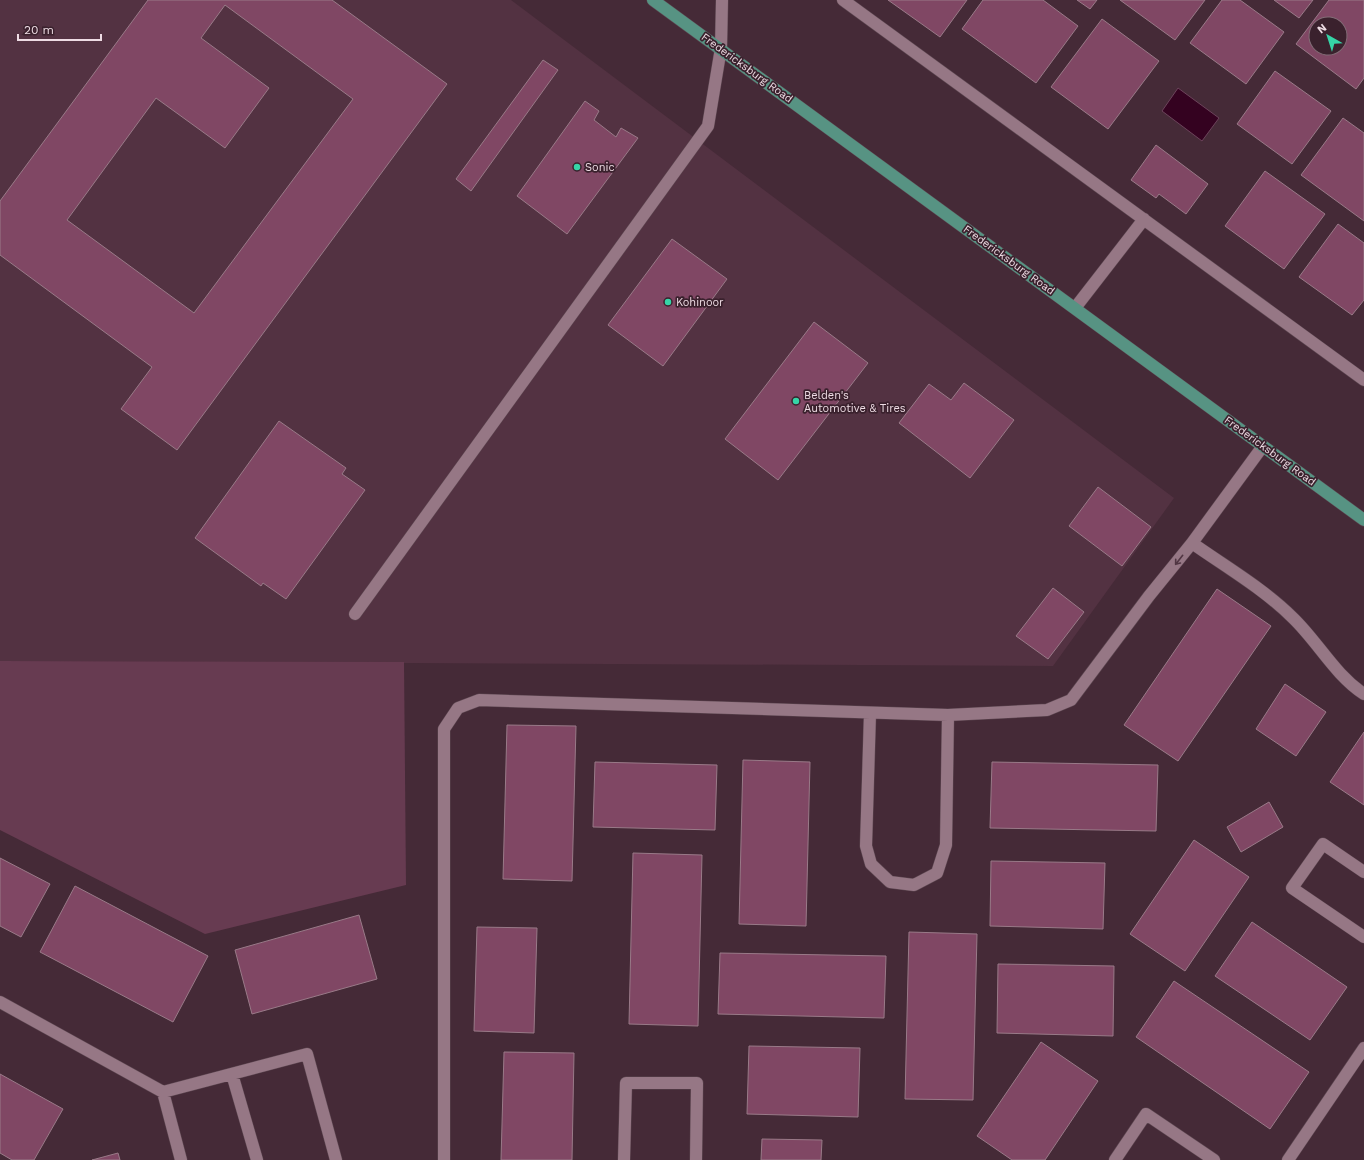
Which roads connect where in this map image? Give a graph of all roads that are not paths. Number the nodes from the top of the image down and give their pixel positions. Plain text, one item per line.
1 (653, 0) edge
2 (722, 0) edge
3 (843, 0) edge
4 (721, 48) junction
5 (1144, 219) junction
6 (1075, 308) junction
7 (1364, 380) edge
8 (1263, 446) junction
9 (1364, 520) edge
10 (1192, 543) junction
11 (355, 614) dead end
12 (1364, 694) edge
13 (870, 713) junction
14 (948, 715) junction
15 (1364, 872) edge
16 (1364, 937) edge
17 (0, 1002) edge
18 (1364, 1048) edge
19 (232, 1074) junction
20 (163, 1092) junction
21 (181, 1160) edge
22 (257, 1160) edge
23 (336, 1160) edge
24 (444, 1160) edge
25 (624, 1160) edge
26 (696, 1160) edge
27 (1115, 1160) edge
28 (1214, 1160) edge
29 (1288, 1160) edge

1 - 4 main road, Fredericksburg Road
2 - 4 street
3 - 5 street
4 - 6 main road, Fredericksburg Road
4 - 11 street
5 - 6 street
5 - 7 street
6 - 8 main road, Fredericksburg Road
8 - 9 main road, Fredericksburg Road
8 - 10 street
10 - 12 street
10 -> 14 street
13 - 14 street
13 - 14 street
13 - 24 street
15 - 16 street
17 - 20 street
18 - 29 street
19 - 20 street
19 - 22 street
19 - 23 street
20 - 21 street
25 - 26 street
27 - 28 street

